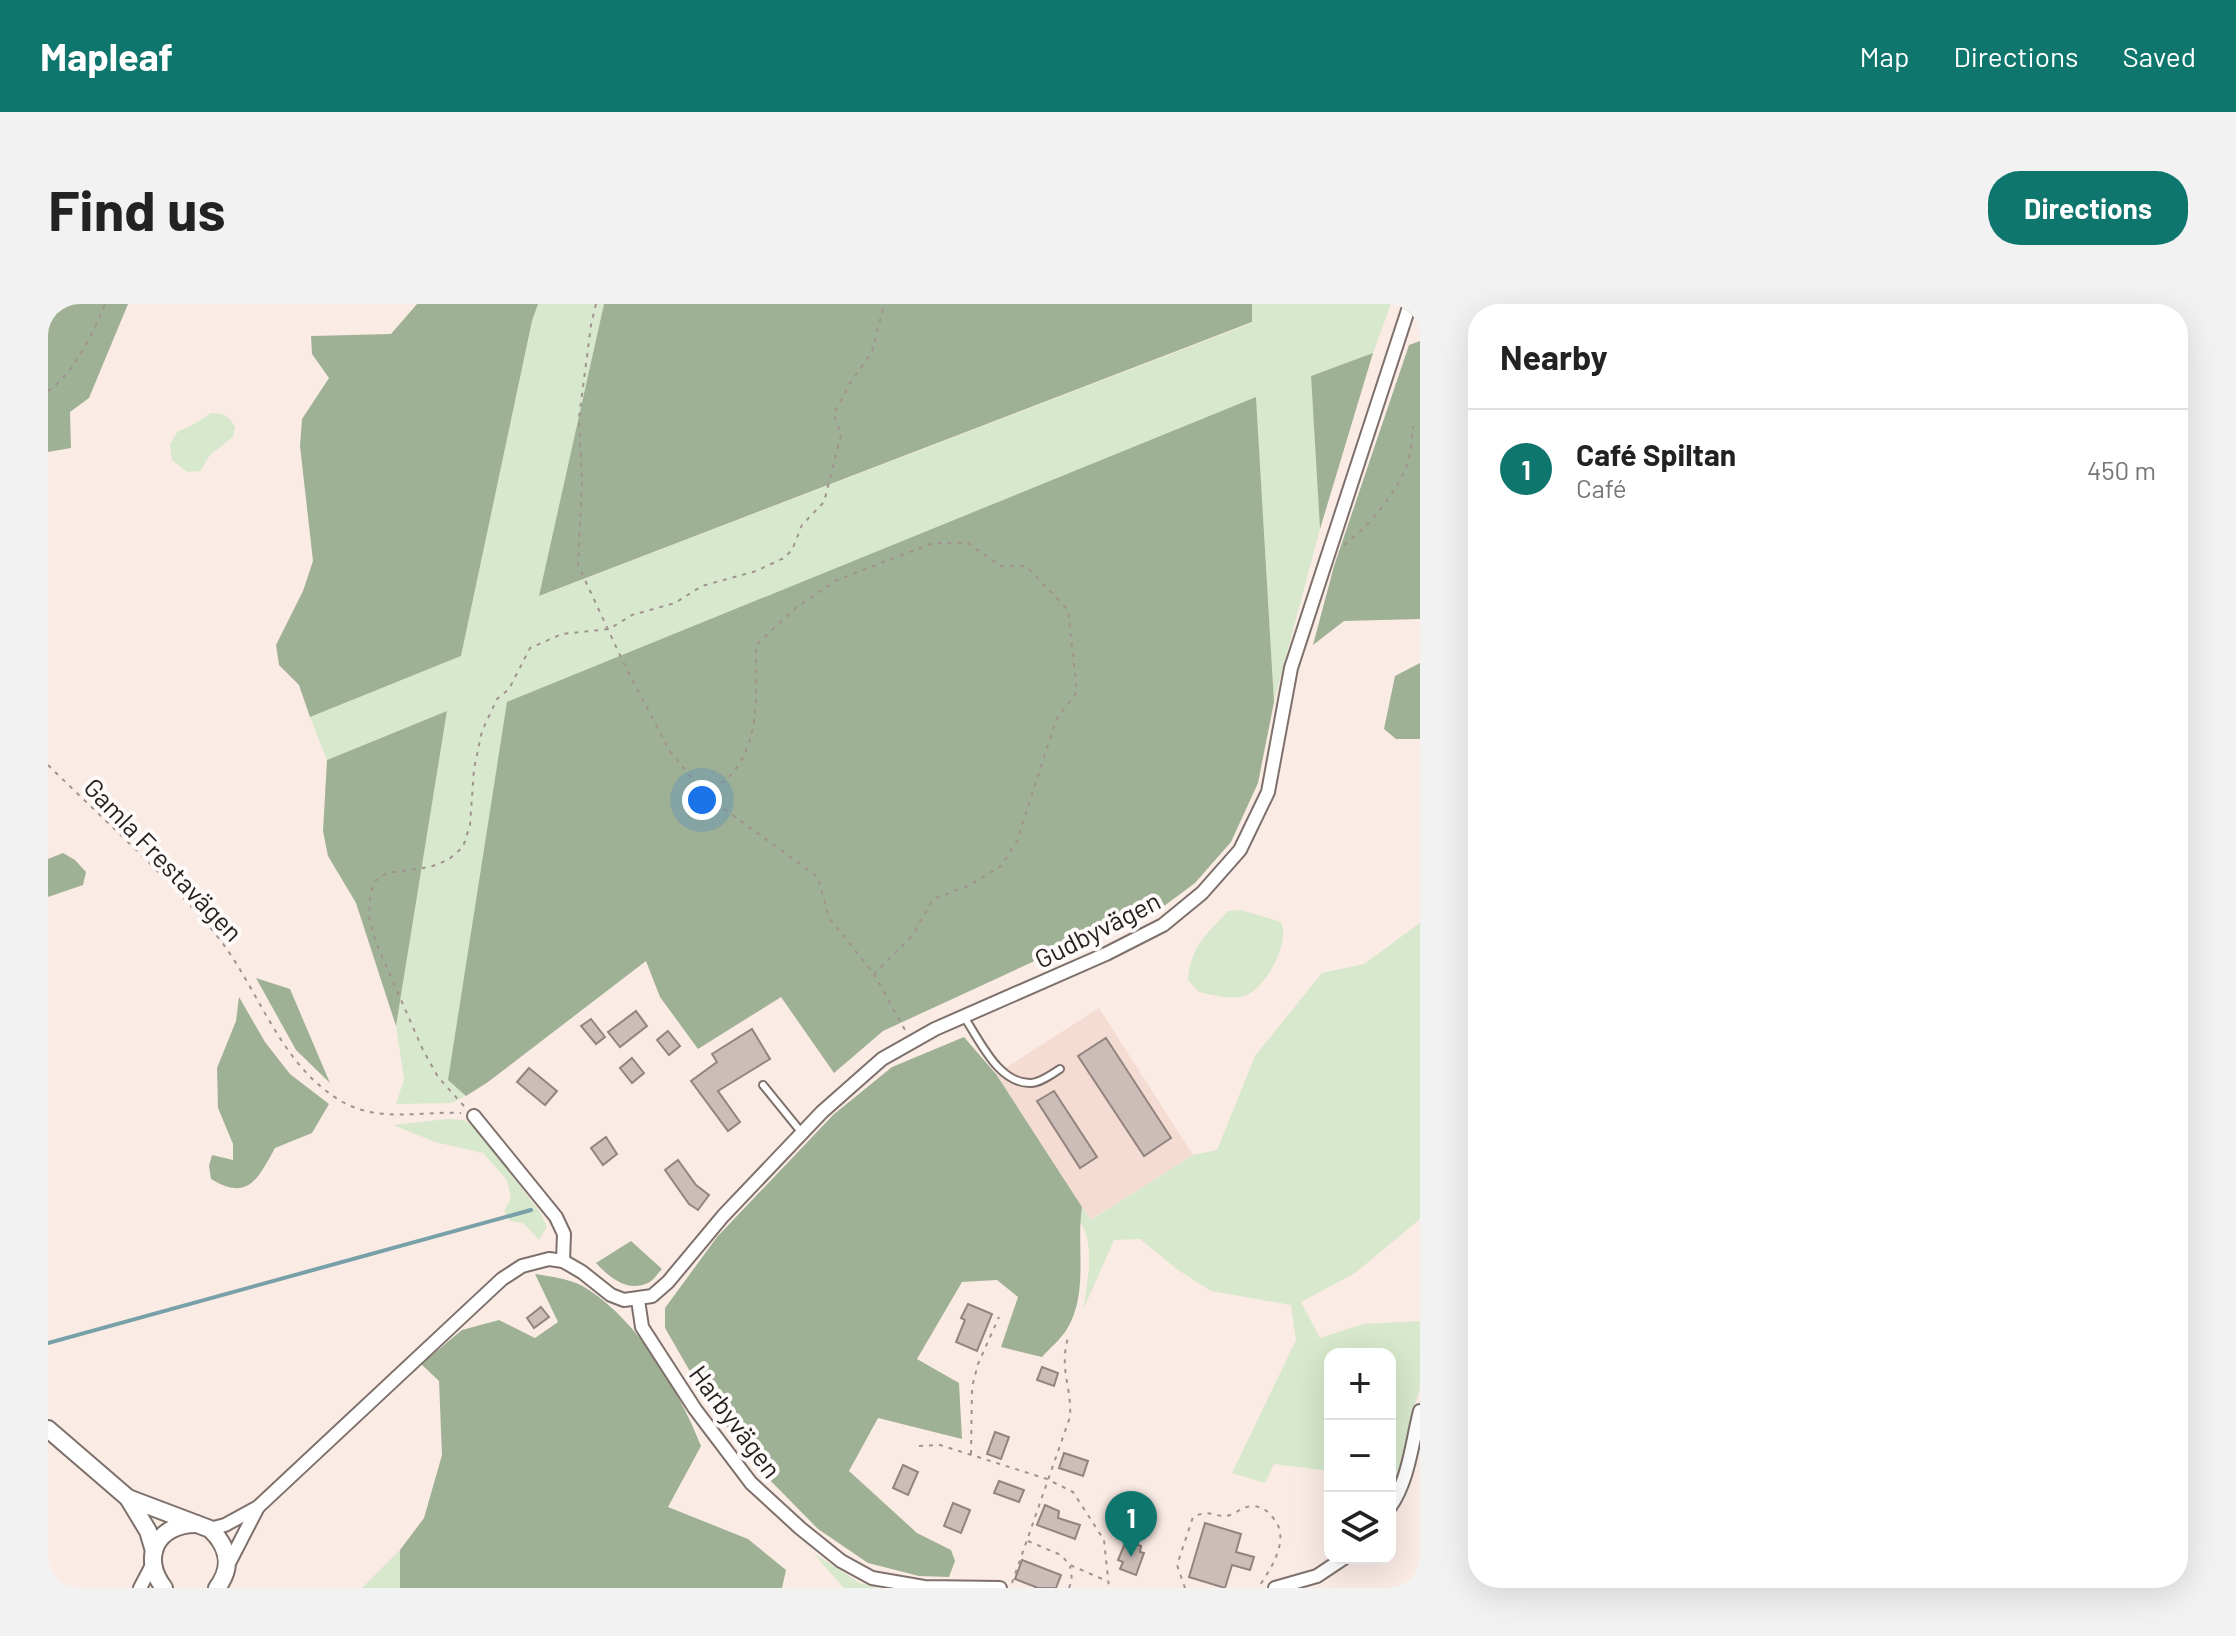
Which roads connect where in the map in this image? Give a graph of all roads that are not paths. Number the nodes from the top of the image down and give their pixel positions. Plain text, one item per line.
1 (1410, 304) edge
2 (964, 1017) junction
3 (1060, 1069) dead end
4 (763, 1085) dead end
5 (474, 1116) road end
6 (802, 1133) junction
7 (563, 1261) junction
8 (638, 1300) junction
9 (1420, 1411) edge
10 (48, 1429) edge
11 (128, 1498) junction
12 (1396, 1498) edge
13 (258, 1507) junction
14 (204, 1527) junction
15 (153, 1558) junction
16 (1335, 1564) edge
17 (224, 1580) edge
18 (140, 1588) edge
19 (164, 1588) edge
20 (1000, 1588) edge
21 (1275, 1588) edge

1 - 2 street, Gudbyvägen
2 - 3 lane
2 - 6 street, Gudbyvägen
4 - 6 lane
5 - 7 street
6 - 8 street, Gudbyvägen
7 - 8 street
7 - 13 street
8 - 20 street, Harbyvägen
9 - 12 street
10 - 11 street
11 - 14 street
11 - 15 street
13 - 14 street
13 - 17 street
14 - 15 street
14 - 17 street
15 - 18 street
15 - 19 street
16 - 21 street

